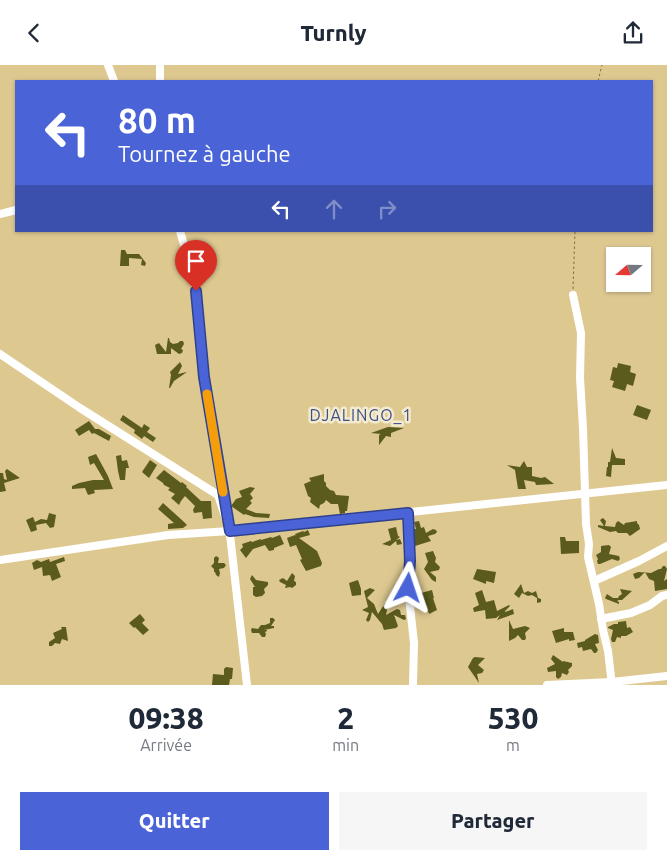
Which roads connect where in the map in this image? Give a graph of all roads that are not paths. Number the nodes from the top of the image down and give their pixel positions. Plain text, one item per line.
1 (108, 65) edge
2 (160, 65) edge
3 (114, 80) edge
4 (160, 80) edge
5 (15, 210) edge
6 (0, 214) edge
7 (180, 232) edge
8 (573, 295) road end
9 (0, 354) edge
10 (667, 485) edge
11 (586, 494) junction
12 (408, 513) junction
13 (230, 531) junction
14 (667, 546) edge
15 (0, 560) edge
16 (594, 581) junction
17 (667, 595) edge
18 (602, 619) junction
19 (667, 676) edge
20 (612, 683) edge
21 (247, 685) edge
22 (413, 685) edge
23 (547, 685) edge

1 - 3 street
2 - 4 street
5 - 6 street
7 - 13 street
8 - 11 street
9 - 13 street
10 - 11 street
11 - 12 street
11 - 16 street
12 - 13 street
12 - 22 street
13 - 15 street
13 - 21 street
14 - 16 street
16 - 18 street
17 - 18 street
18 - 20 street
19 - 20 street
20 - 23 street

